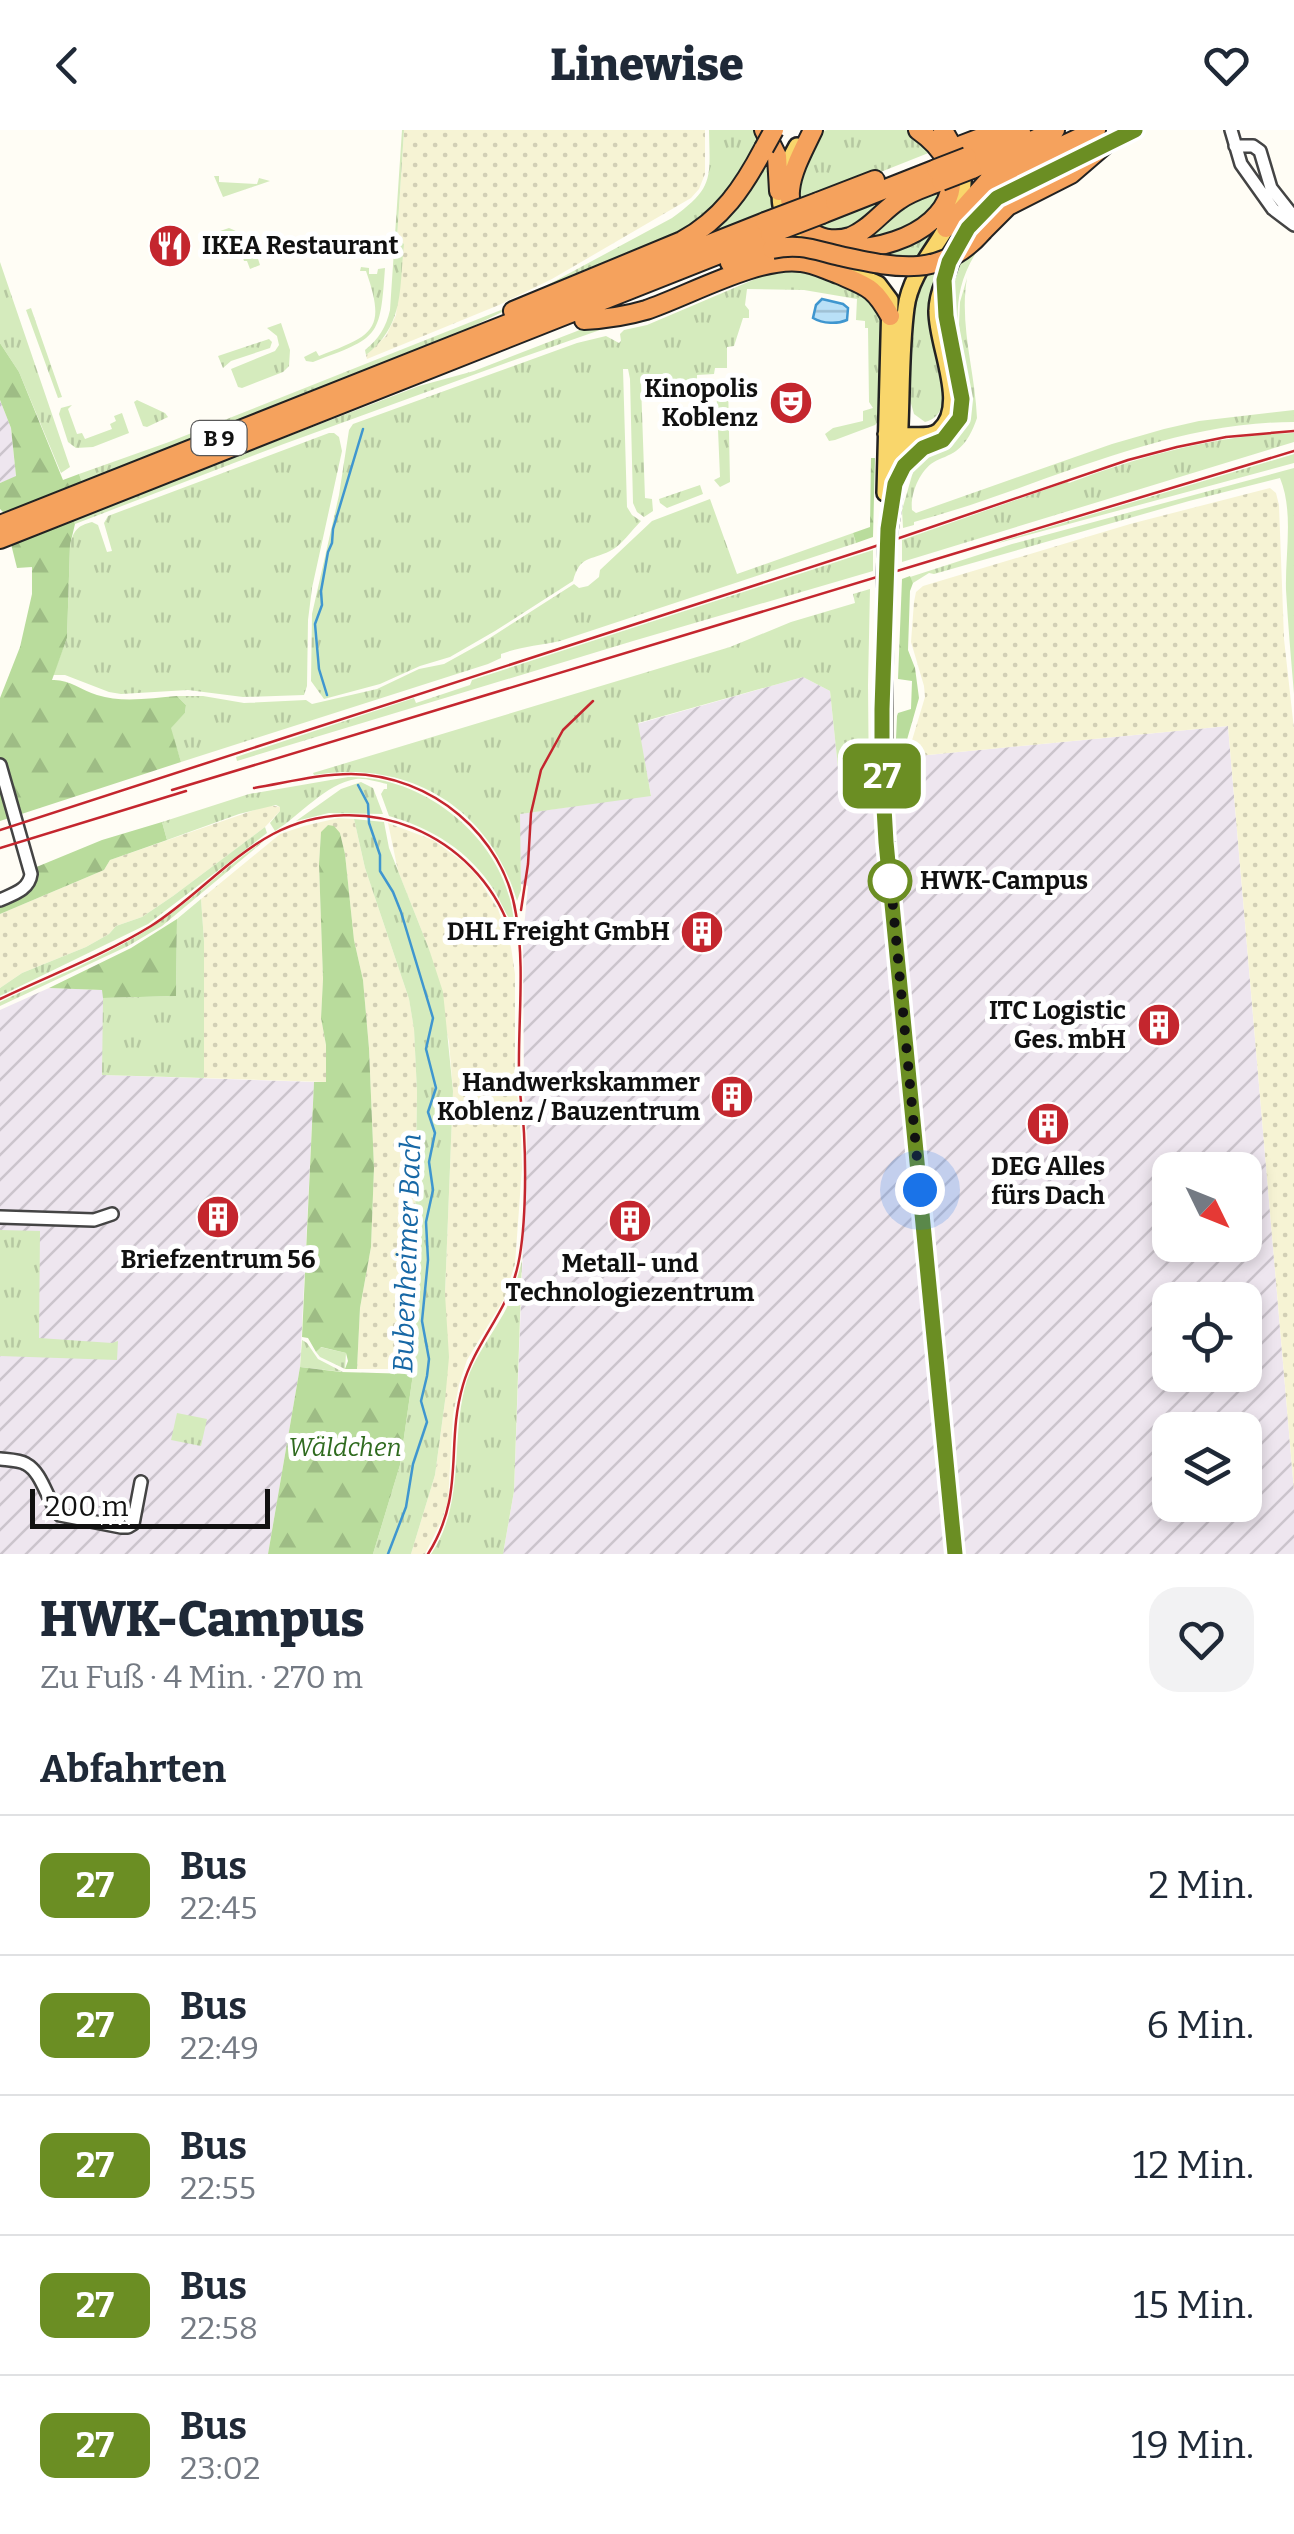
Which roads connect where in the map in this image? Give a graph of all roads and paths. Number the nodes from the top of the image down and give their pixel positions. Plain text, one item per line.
1 (810, 130) edge
2 (918, 130) edge
3 (932, 130) edge
4 (943, 130) edge
5 (1001, 130) edge
6 (1035, 130) edge
7 (1054, 130) edge
8 (1135, 130) edge
9 (1231, 130) edge
10 (1102, 136) edge
11 (766, 139) edge
12 (1240, 146) junction
13 (964, 156) junction
14 (936, 169) junction
15 (779, 191) junction
16 (1294, 217) edge
17 (1294, 225) edge
18 (946, 228) junction
19 (769, 235) junction
20 (817, 248) junction
21 (890, 316) junction
22 (584, 320) junction
23 (438, 352) junction
24 (412, 376) junction
25 (901, 414) junction
26 (895, 437) junction
27 (920, 441) junction
28 (895, 484) junction
29 (0, 526) edge
30 (888, 529) junction
31 (0, 539) edge
32 (0, 765) edge
33 (0, 900) edge
34 (112, 1214) dead end
35 (0, 1217) edge
36 (0, 1459) edge
37 (141, 1482) dead end
38 (954, 1554) edge

1 - 14 highway
1 - 15 main road
2 - 20 highway, bridge
3 - 13 main road
4 - 13 highway
5 - 13 highway, B 9
6 - 13 highway, B 9
7 - 13 highway
8 - 10 main road
9 - 12 street
10 - 18 highway
10 - 20 highway, bridge
10 - 27 main road
11 - 15 highway
11 - 23 highway
12 - 16 street
12 - 17 street
13 - 14 highway, B 9
13 - 18 main road
14 - 19 highway, B 9, bridge
15 - 21 main road
18 - 25 main road
19 - 20 highway, bridge
19 - 22 highway
19 - 23 highway, B 9
19 - 24 highway, B 9
21 - 22 highway
21 - 26 main road
22 - 24 highway
23 - 29 highway, B 9
24 - 31 highway, B 9
25 - 26 main road
25 - 27 main road
26 - 27 main road
26 - 28 main road
26 - 30 main road
27 - 28 main road
28 - 30 main road
30 - 38 main road
32 - 33 street
34 - 35 street
36 - 37 street

